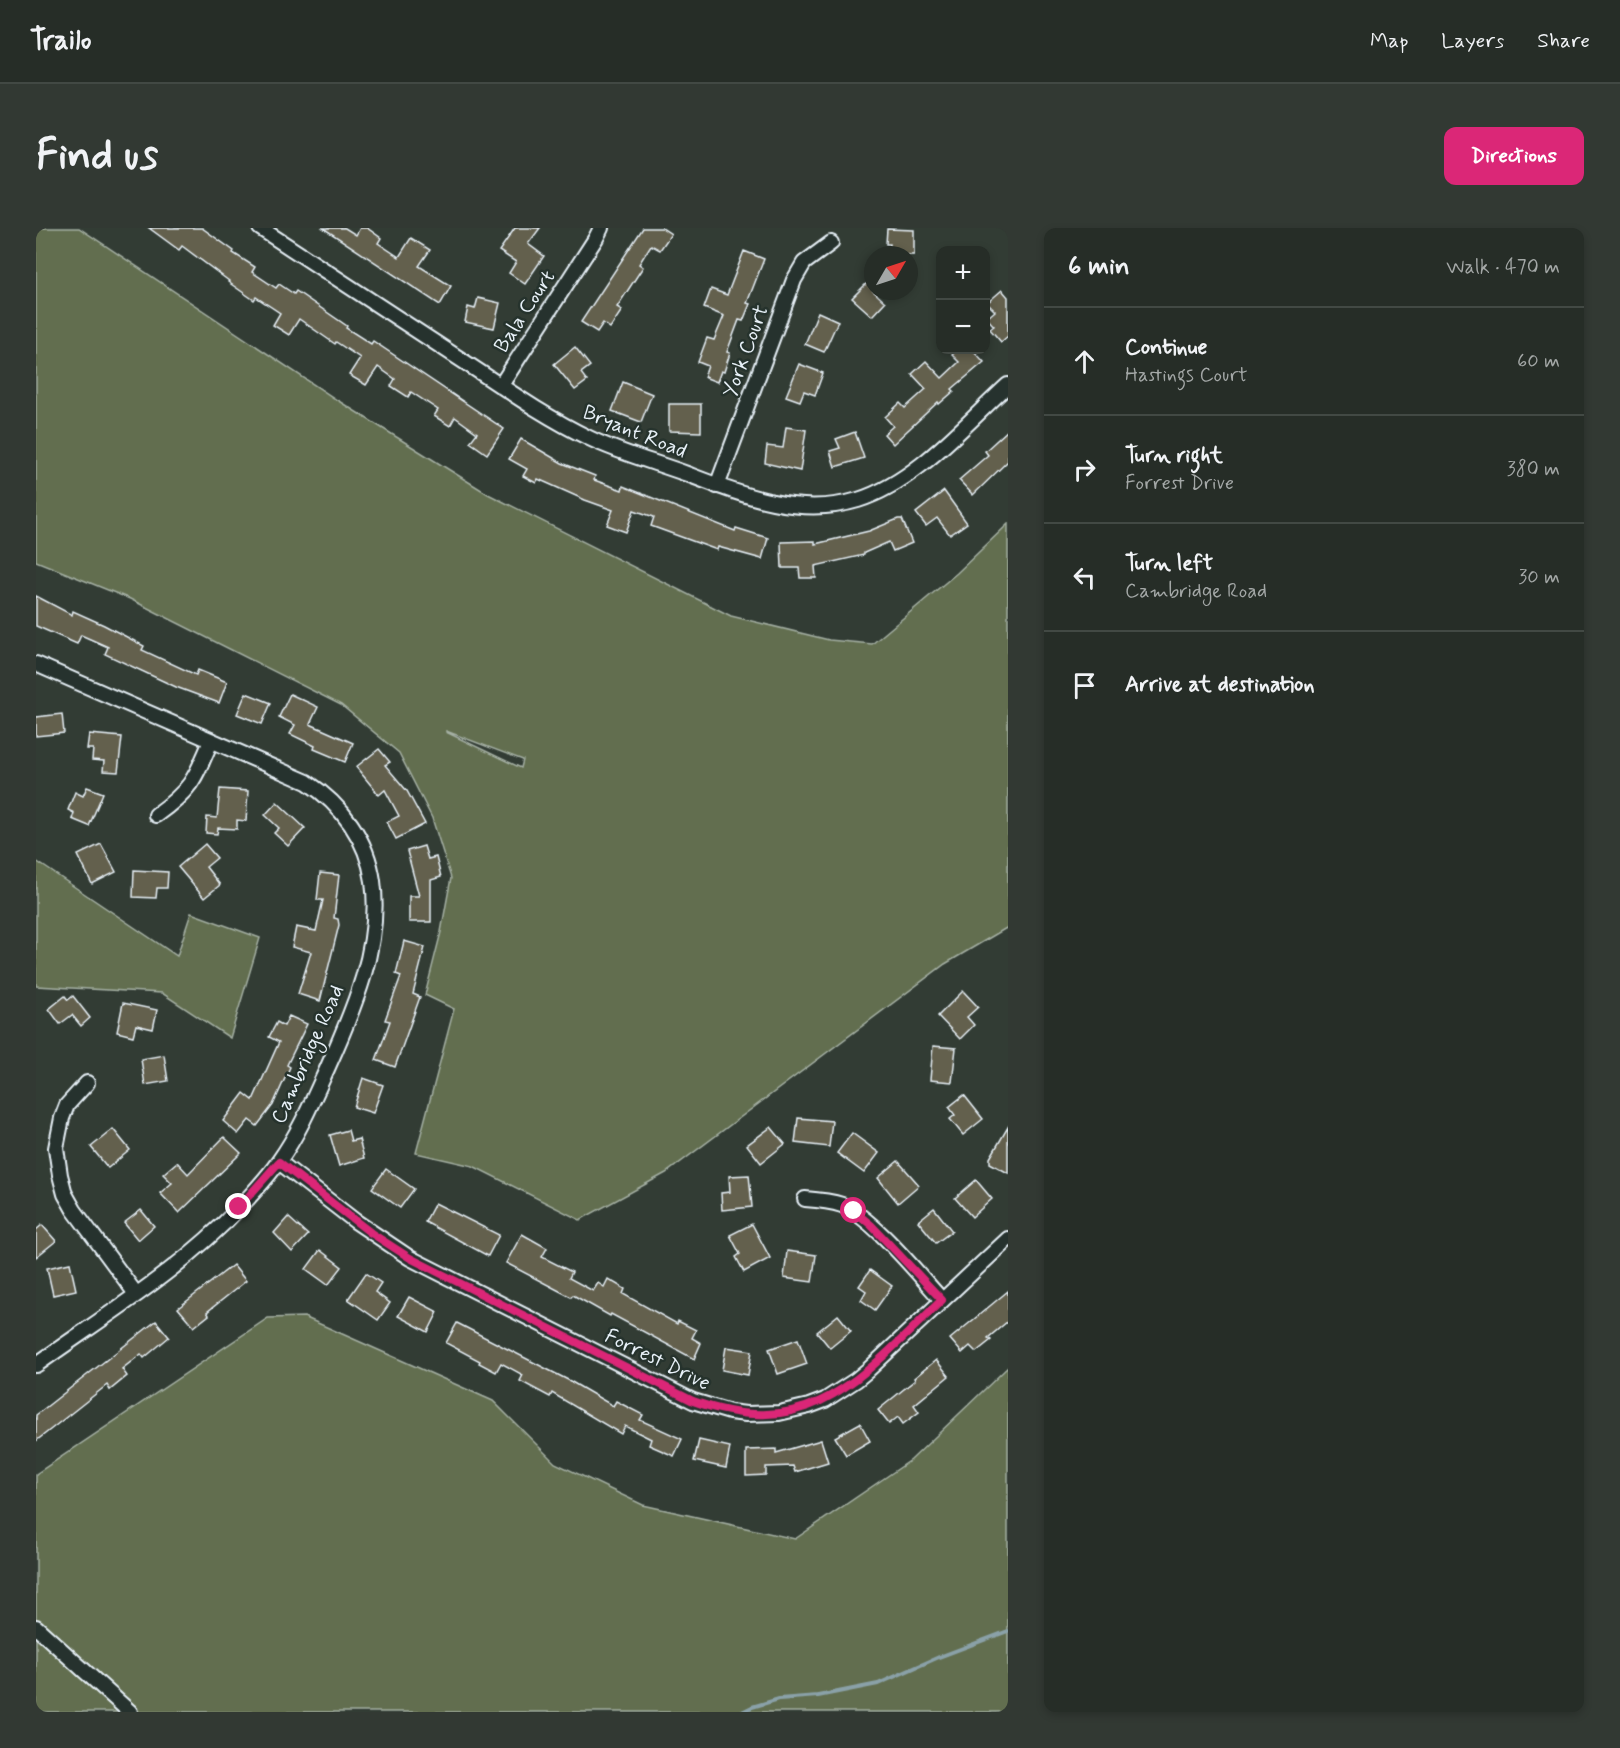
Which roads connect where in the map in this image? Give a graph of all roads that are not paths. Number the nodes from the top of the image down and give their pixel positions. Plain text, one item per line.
1 (260, 228) edge
2 (601, 228) edge
3 (831, 243) dead end
4 (501, 385) junction
5 (1008, 385) edge
6 (717, 486) junction
7 (36, 664) edge
8 (211, 741) junction
9 (156, 815) dead end
10 (87, 1083) dead end
11 (279, 1162) junction
12 (805, 1200) dead end
13 (1008, 1240) edge
14 (136, 1294) junction
15 (942, 1300) junction
16 (36, 1365) edge
17 (36, 1627) edge
18 (130, 1712) edge

1 - 4 street, Bryant Road
2 - 4 street, Bala Court
3 - 6 street, York Court
4 - 6 street, Bryant Road
5 - 6 street, Bryant Road
7 - 8 street, Cambridge Road
8 - 9 street
8 - 11 street, Cambridge Road
10 - 14 street
11 - 14 street, Cambridge Road
11 - 15 street, Forrest Drive
12 - 15 street
13 - 15 street, Forrest Drive
14 - 16 street, Cambridge Road
17 - 18 street

